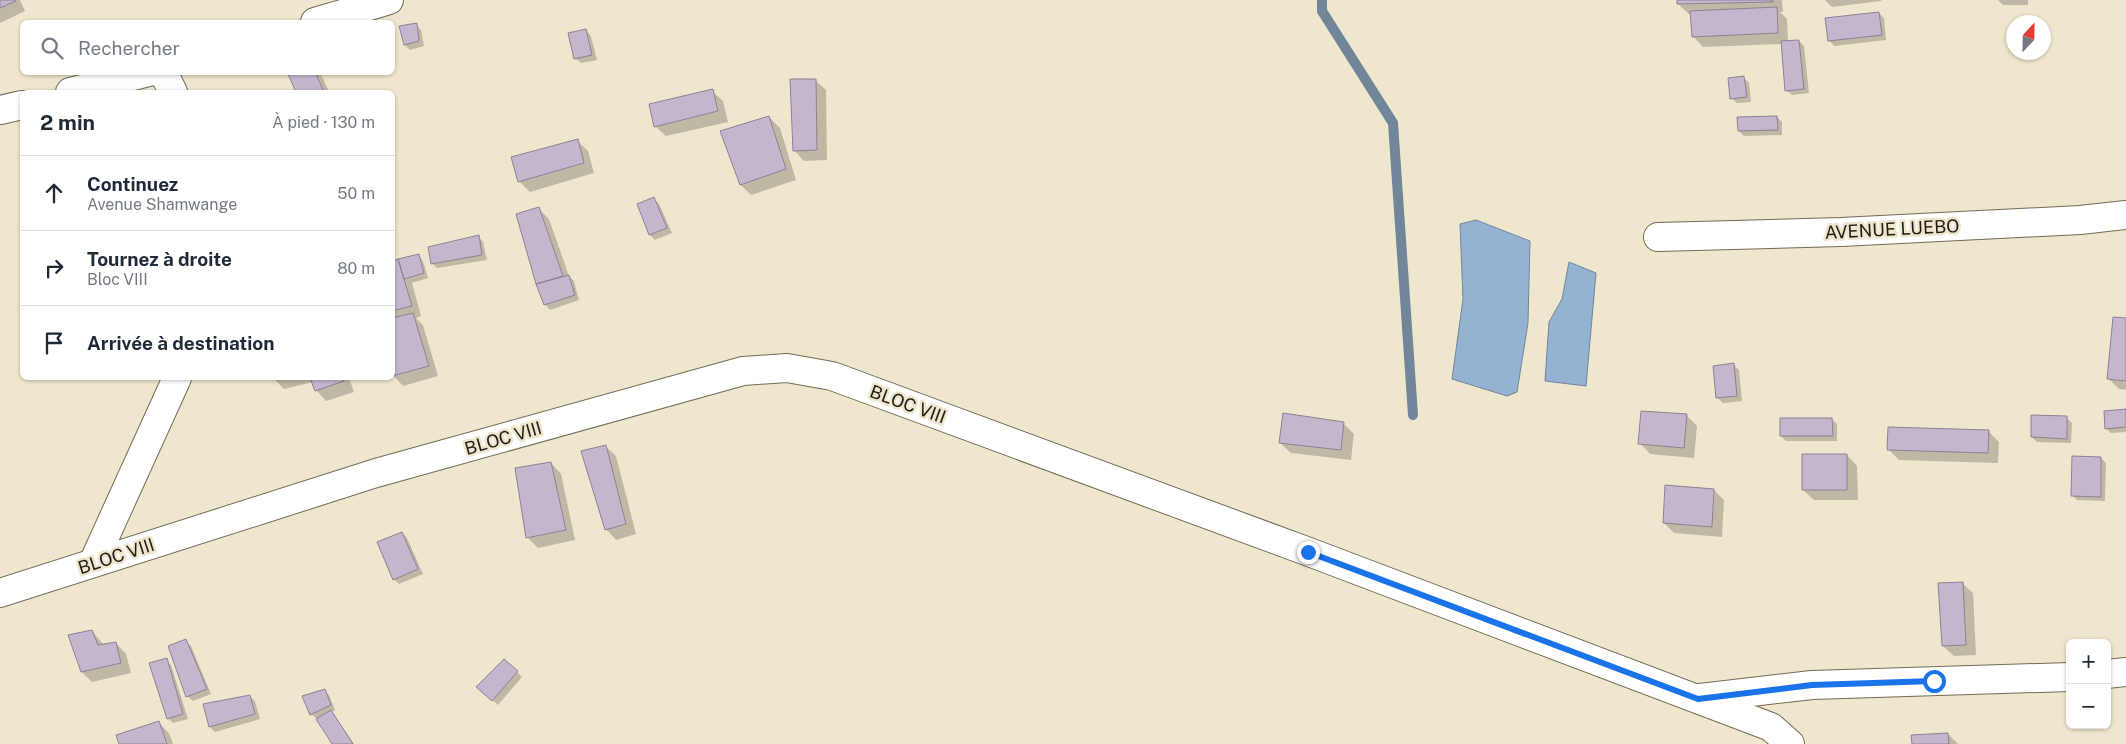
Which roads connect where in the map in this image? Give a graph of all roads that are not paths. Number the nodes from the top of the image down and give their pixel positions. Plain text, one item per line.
1 (389, 0) edge
2 (322, 20) edge
3 (137, 75) edge
4 (164, 75) edge
5 (78, 90) edge
6 (172, 90) edge
7 (20, 105) edge
8 (0, 110) edge
9 (2126, 215) edge
10 (1658, 237) dead end
11 (176, 380) edge
12 (93, 564) junction
13 (0, 593) edge
14 (2126, 672) edge
15 (2111, 674) edge
16 (2066, 677) edge
17 (1698, 699) junction
18 (1790, 744) edge

1 - 2 street
3 - 5 street
4 - 6 street
7 - 8 street
9 - 10 street, AVENUE LUEBO
11 - 12 street
12 - 13 street, BLOC VIII
12 - 17 street, BLOC VIII
14 - 15 street
16 - 17 street
17 - 18 street, BLOC VIII

